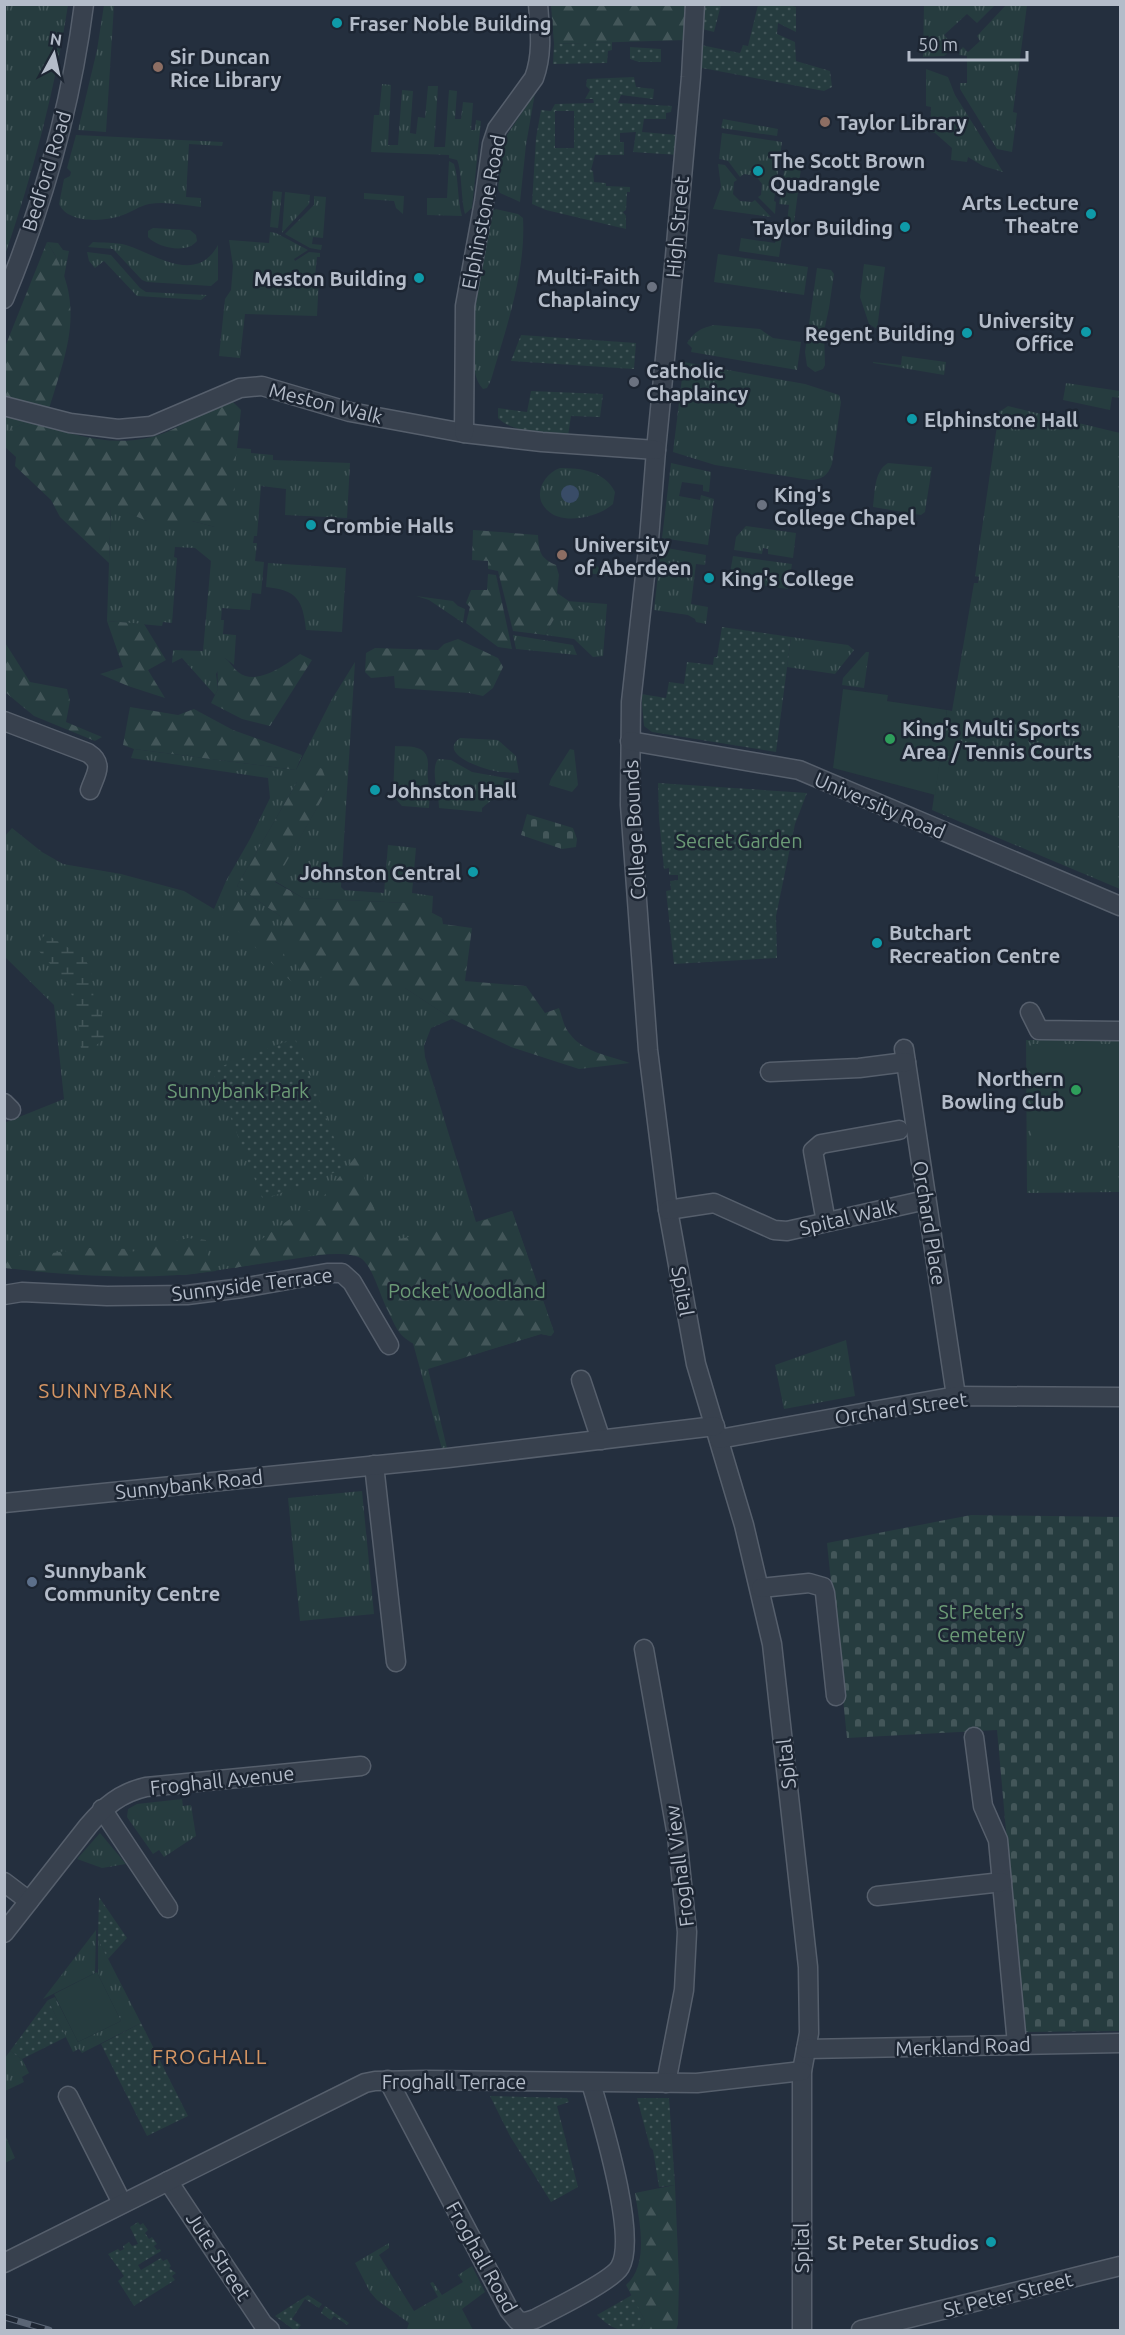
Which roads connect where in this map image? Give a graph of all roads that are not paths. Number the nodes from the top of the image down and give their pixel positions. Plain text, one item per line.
1 (84, 4) edge
2 (537, 4) edge
3 (694, 4) edge
4 (4, 299) edge
5 (4, 406) edge
6 (464, 432) junction
7 (656, 450) junction
8 (4, 721) edge
9 (630, 741) junction
10 (90, 790) dead end
11 (1120, 906) edge
12 (1029, 1012) dead end
13 (1120, 1031) edge
14 (771, 1072) dead end
15 (899, 1130) dead end
16 (926, 1200) junction
17 (668, 1210) junction
18 (826, 1222) junction
19 (4, 1295) edge
20 (389, 1345) dead end
21 (581, 1380) dead end
22 (956, 1396) junction
23 (1120, 1397) edge
24 (717, 1432) junction
25 (601, 1440) junction
26 (374, 1465) junction
27 (4, 1503) edge
28 (760, 1588) junction
29 (644, 1649) dead end
30 (396, 1662) dead end
31 (836, 1696) dead end
32 (974, 1737) dead end
33 (361, 1766) dead end
34 (102, 1809) junction
35 (4, 1881) edge
36 (1002, 1882) junction
37 (877, 1896) dead end
38 (29, 1900) junction
39 (168, 1908) dead end
40 (4, 1933) edge
41 (1120, 2043) edge
42 (1017, 2044) junction
43 (806, 2049) junction
44 (802, 2071) junction
45 (388, 2080) junction
46 (591, 2083) junction
47 (666, 2083) junction
48 (68, 2096) dead end
49 (168, 2181) junction
50 (122, 2203) junction
51 (4, 2263) edge
52 (1120, 2266) edge
53 (270, 2331) edge
54 (802, 2331) edge
55 (861, 2331) edge

1 - 4 street, Bedford Road
2 - 6 street, Elphinstone Road
3 - 7 street, High Street
5 - 6 street, Meston Walk
6 - 7 street, Meston Walk
7 - 9 street, College Bounds
8 - 10 street
9 - 11 street, University Road
9 - 17 street, College Bounds
12 - 13 street
14 - 16 street, Orchard Place
15 - 18 street
16 - 18 street, Spital Walk
16 - 22 street, Orchard Place
17 - 18 street, Spital Walk
17 - 24 street, Spital
19 - 20 street, Sunnyside Terrace
21 - 25 street
22 - 23 street, Orchard Street
22 - 24 street, Orchard Street
24 - 25 street, Sunnybank Road
24 - 28 street, Spital
25 - 26 street, Sunnybank Road
26 - 27 street, Sunnybank Road
26 - 30 street
28 - 31 street
28 - 43 street, Spital
29 - 47 street, Froghall View
32 - 36 street
33 - 34 street, Froghall Avenue
34 - 38 street, Froghall Avenue
34 - 39 street
35 - 38 street
36 - 37 street
36 - 42 street
38 - 40 street, Froghall Avenue
41 - 42 street, Merkland Road
42 - 43 street, Merkland Road
43 - 44 street, Spital
44 - 47 street, Froghall Terrace
44 - 54 street, Spital
45 - 46 street, Froghall Terrace
45 - 46 street, Froghall Road
45 - 49 street, Froghall Terrace
46 - 47 street, Froghall Terrace
48 - 50 street
49 - 50 street, Froghall Terrace
49 - 53 street, Jute Street
50 - 51 street, Froghall Terrace
52 - 55 street, St Peter Street

